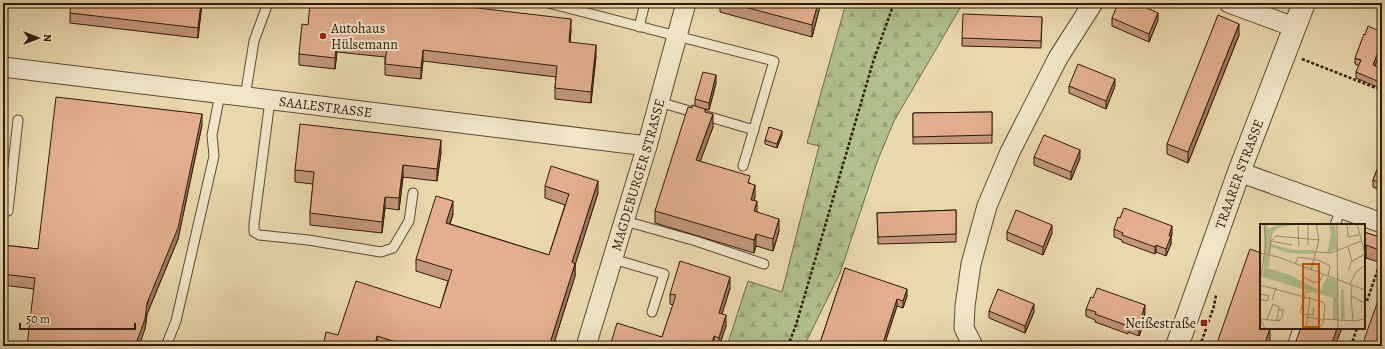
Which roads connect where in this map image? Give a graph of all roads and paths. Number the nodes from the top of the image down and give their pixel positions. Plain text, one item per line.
1 (268, 3) edge
2 (548, 3) edge
3 (645, 3) edge
4 (686, 3) edge
5 (894, 3) edge
6 (1093, 3) edge
7 (1229, 3) edge
8 (1304, 3) edge
9 (1294, 26) junction
10 (639, 27) junction
11 (677, 37) junction
12 (1285, 53) junction
13 (3, 67) edge
14 (1382, 88) edge
15 (220, 94) junction
16 (245, 97) junction
17 (270, 100) junction
18 (659, 102) junction
19 (18, 120) dead end
20 (754, 130) junction
21 (647, 146) junction
22 (743, 166) dead end
23 (1238, 172) junction
24 (413, 193) dead end
25 (3, 210) edge
26 (1338, 217) edge
27 (625, 221) junction
28 (1382, 224) edge
29 (613, 258) junction
30 (1380, 263) edge
31 (764, 264) dead end
32 (1367, 301) dead end
33 (652, 312) dead end
34 (1298, 329) edge
35 (1357, 329) edge
36 (166, 346) edge
37 (586, 346) edge
38 (788, 346) edge
39 (972, 346) edge
40 (1177, 346) edge
41 (1292, 346) edge
42 (1351, 346) edge

1 - 16 lane
2 - 10 lane
3 - 10 lane
4 - 11 street, MAGDEBURGER STRASSE
5 - 38 path
6 - 39 street
7 - 9 street
8 - 9 street, TRAARER STRASSE
9 - 12 street, TRAARER STRASSE
10 - 11 lane
11 - 18 street, MAGDEBURGER STRASSE
11 - 20 lane
12 - 14 path
12 - 23 street, TRAARER STRASSE
13 - 15 street, SAALESTRASSE
15 - 16 street, SAALESTRASSE
15 - 36 lane
16 - 17 street, SAALESTRASSE
17 - 21 street, SAALESTRASSE
17 - 24 lane
18 - 20 lane
18 - 21 street, MAGDEBURGER STRASSE
19 - 25 lane
20 - 22 lane
21 - 27 street, MAGDEBURGER STRASSE
23 - 26 street
23 - 40 street, TRAARER STRASSE
26 - 28 street
27 - 29 street, MAGDEBURGER STRASSE
27 - 31 lane
29 - 33 lane
29 - 37 street, MAGDEBURGER STRASSE
30 - 32 path
34 - 41 lane
35 - 42 path

